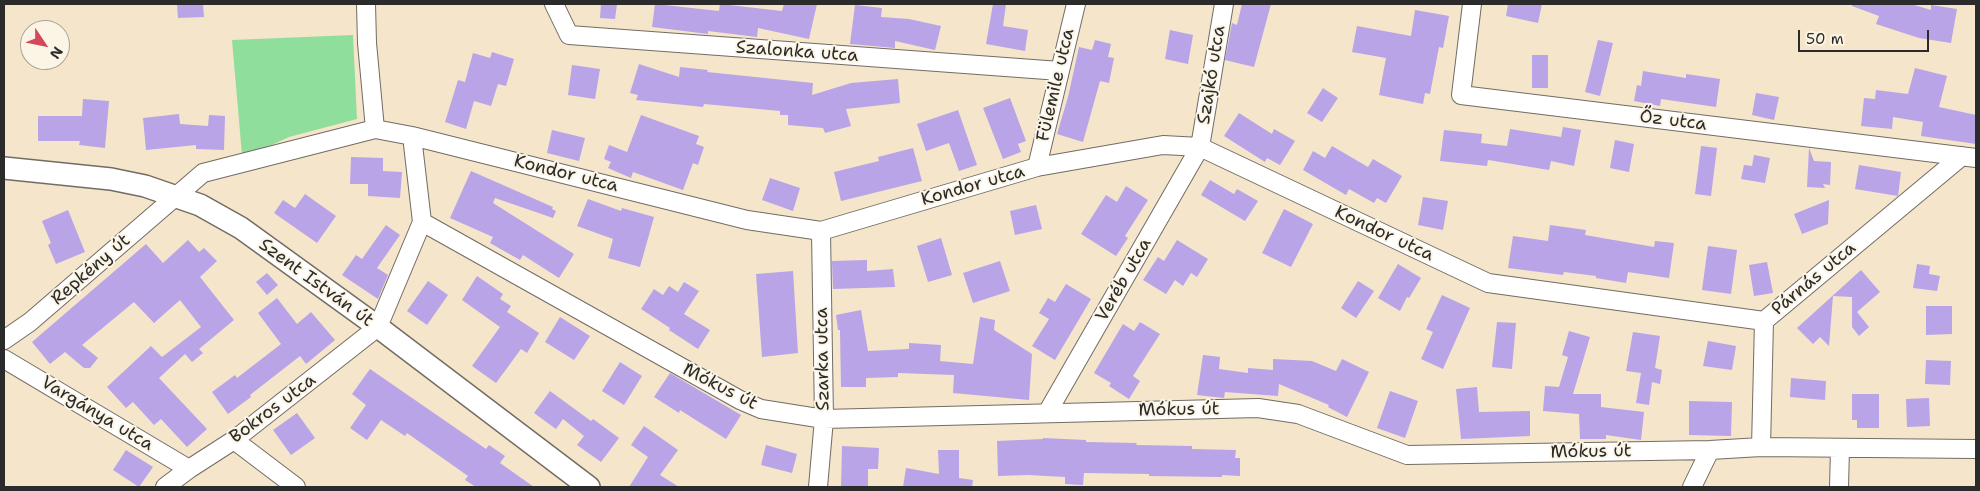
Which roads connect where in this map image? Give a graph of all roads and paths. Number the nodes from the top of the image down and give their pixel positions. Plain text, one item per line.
1 (366, 4) edge
2 (554, 4) edge
3 (1076, 4) edge
4 (1224, 4) edge
5 (1472, 4) edge
6 (1060, 71) junction
7 (375, 129) junction
8 (412, 136) junction
9 (1200, 147) junction
10 (1969, 157) edge
11 (1037, 167) junction
12 (4, 168) edge
13 (176, 197) junction
14 (422, 222) junction
15 (821, 230) junction
16 (1764, 321) junction
17 (378, 327) junction
18 (4, 340) edge
19 (4, 359) edge
20 (1047, 413) junction
21 (824, 419) junction
22 (234, 440) junction
23 (1761, 447) junction
24 (1840, 449) junction
25 (1976, 449) edge
26 (1710, 450) junction
27 (189, 469) junction
28 (165, 487) edge
29 (296, 487) edge
30 (588, 487) edge
31 (818, 487) edge
32 (1692, 487) edge
33 (1839, 487) edge

1 - 7 street
2 - 6 street, Szalonka utca
3 - 6 street, Fülemile utca
4 - 9 street, Szajkó utca
5 - 10 street, Őz utca
6 - 11 street, Fülemile utca
7 - 8 street, Kondor utca
7 - 13 street, Kondor utca
8 - 14 street
8 - 15 street, Kondor utca
9 - 11 street, Kondor utca
9 - 16 street, Kondor utca
9 - 20 street, Veréb utca
10 - 16 street, Párnás utca
11 - 15 street, Kondor utca
12 - 13 street, Szent István út
13 - 17 street, Szent István út
13 - 18 street, Repkény út
14 - 17 street
14 - 21 street, Mókus út
15 - 21 street, Szarka utca
16 - 23 street, Párnás utca
17 - 22 street, Bokros utca
17 - 30 street, Szent István út
19 - 27 street, Vargánya utca
20 - 21 street, Mókus út
20 - 26 street, Mókus út
21 - 31 street, Szarka utca
22 - 27 street, Bokros utca
22 - 29 street
23 - 24 street, Mókus út
23 - 26 street, Mókus út
24 - 25 street, Mókus út
24 - 33 street
26 - 32 street
27 - 28 street, Bokros utca

